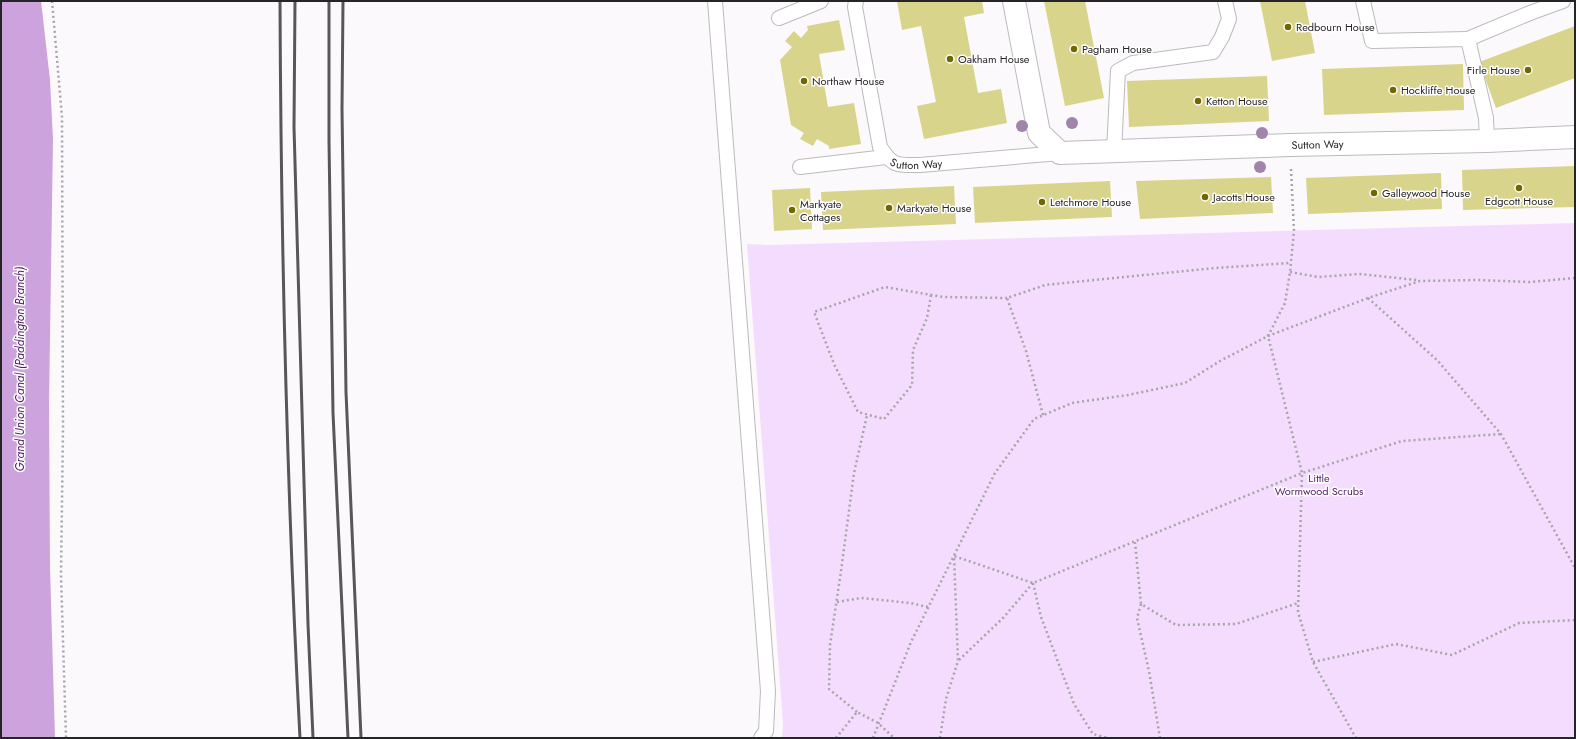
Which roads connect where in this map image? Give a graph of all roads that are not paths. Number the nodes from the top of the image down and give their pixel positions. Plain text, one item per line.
1 (715, 1) edge
2 (820, 1) edge
3 (856, 1) edge
4 (1014, 1) edge
5 (1225, 1) edge
6 (1363, 1) edge
7 (1563, 1) edge
8 (779, 18) dead end
9 (1468, 39) junction
10 (1575, 137) edge
11 (1487, 141) junction
12 (1114, 151) junction
13 (1060, 154) junction
14 (886, 157) junction
15 (800, 167) dead end
16 (761, 738) edge

1 - 16 lane
2 - 8 lane
3 - 14 lane, Sutton Way
4 - 13 street
5 - 12 lane
6 - 9 lane
7 - 9 lane
9 - 11 lane
10 - 11 street, Sutton Way
11 - 12 street, Sutton Way
12 - 13 street, Sutton Way
13 - 14 lane, Sutton Way
14 - 15 lane

